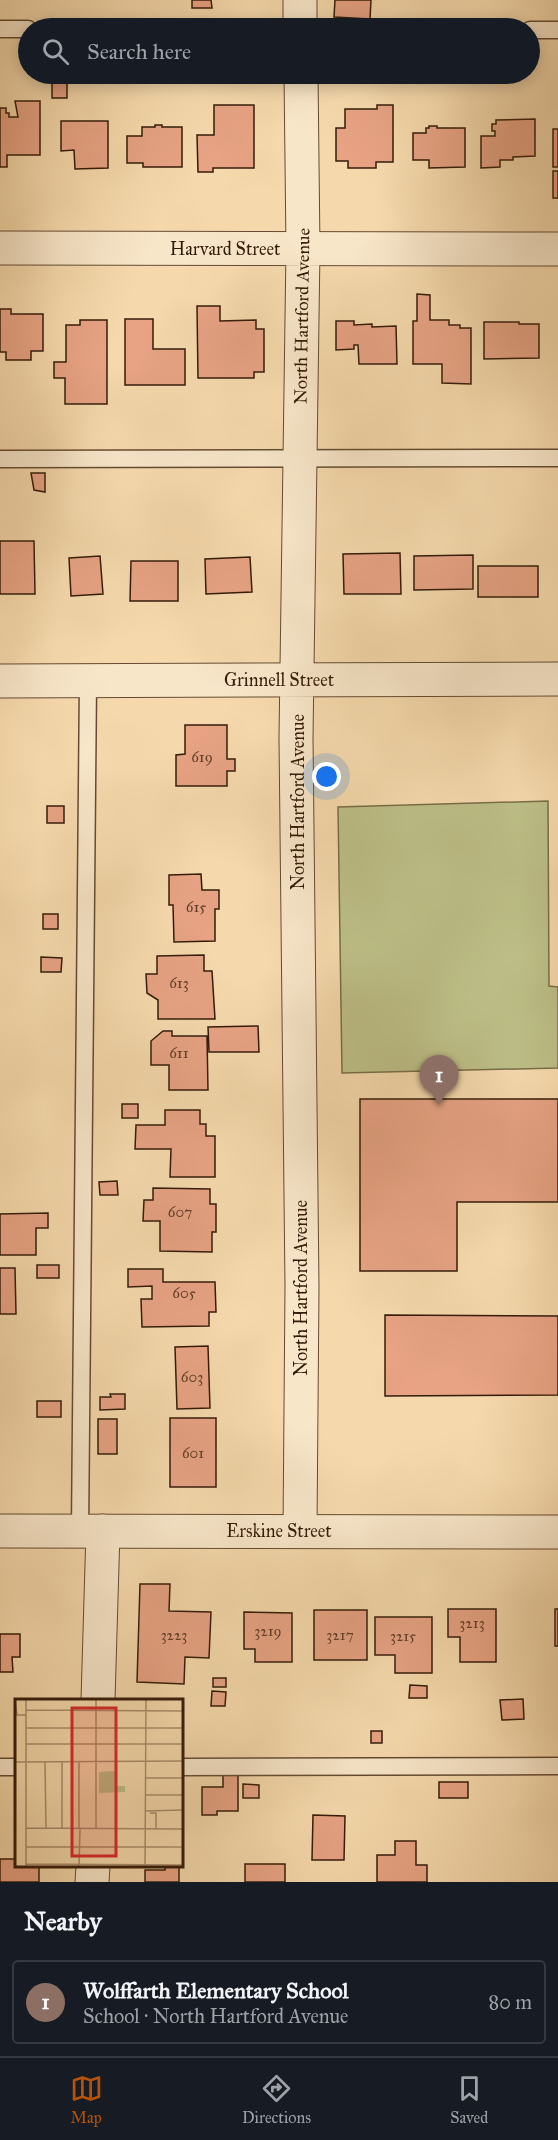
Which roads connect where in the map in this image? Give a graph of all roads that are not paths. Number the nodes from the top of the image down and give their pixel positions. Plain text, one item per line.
1 (300, 0) edge
2 (300, 18) edge
3 (0, 29) edge
4 (18, 29) edge
5 (540, 30) edge
6 (558, 30) edge
7 (301, 84) edge
8 (0, 248) edge
9 (303, 249) junction
10 (558, 249) edge
11 (558, 458) edge
12 (0, 459) edge
13 (299, 460) junction
14 (558, 679) edge
15 (298, 680) junction
16 (0, 681) edge
17 (88, 681) junction
18 (0, 1531) edge
19 (92, 1531) junction
20 (300, 1531) junction
21 (558, 1532) edge
22 (98, 1699) edge
23 (558, 1766) edge
24 (183, 1767) edge
25 (93, 1867) edge
26 (92, 1882) edge

1 - 2 street
3 - 4 lane
5 - 6 lane
7 - 9 street, North Hartford Avenue
8 - 9 street, Harvard Street
9 - 10 street, Harvard Street
9 - 13 street, North Hartford Avenue
11 - 13 lane
12 - 13 lane
13 - 15 street, North Hartford Avenue
14 - 15 street, Grinnell Street
15 - 17 street, Grinnell Street
15 - 20 street, North Hartford Avenue
16 - 17 street, Grinnell Street
17 - 19 lane
18 - 19 street, Erskine Street
19 - 20 street, Erskine Street
19 - 22 street
20 - 21 street, Erskine Street
23 - 24 lane
25 - 26 street

